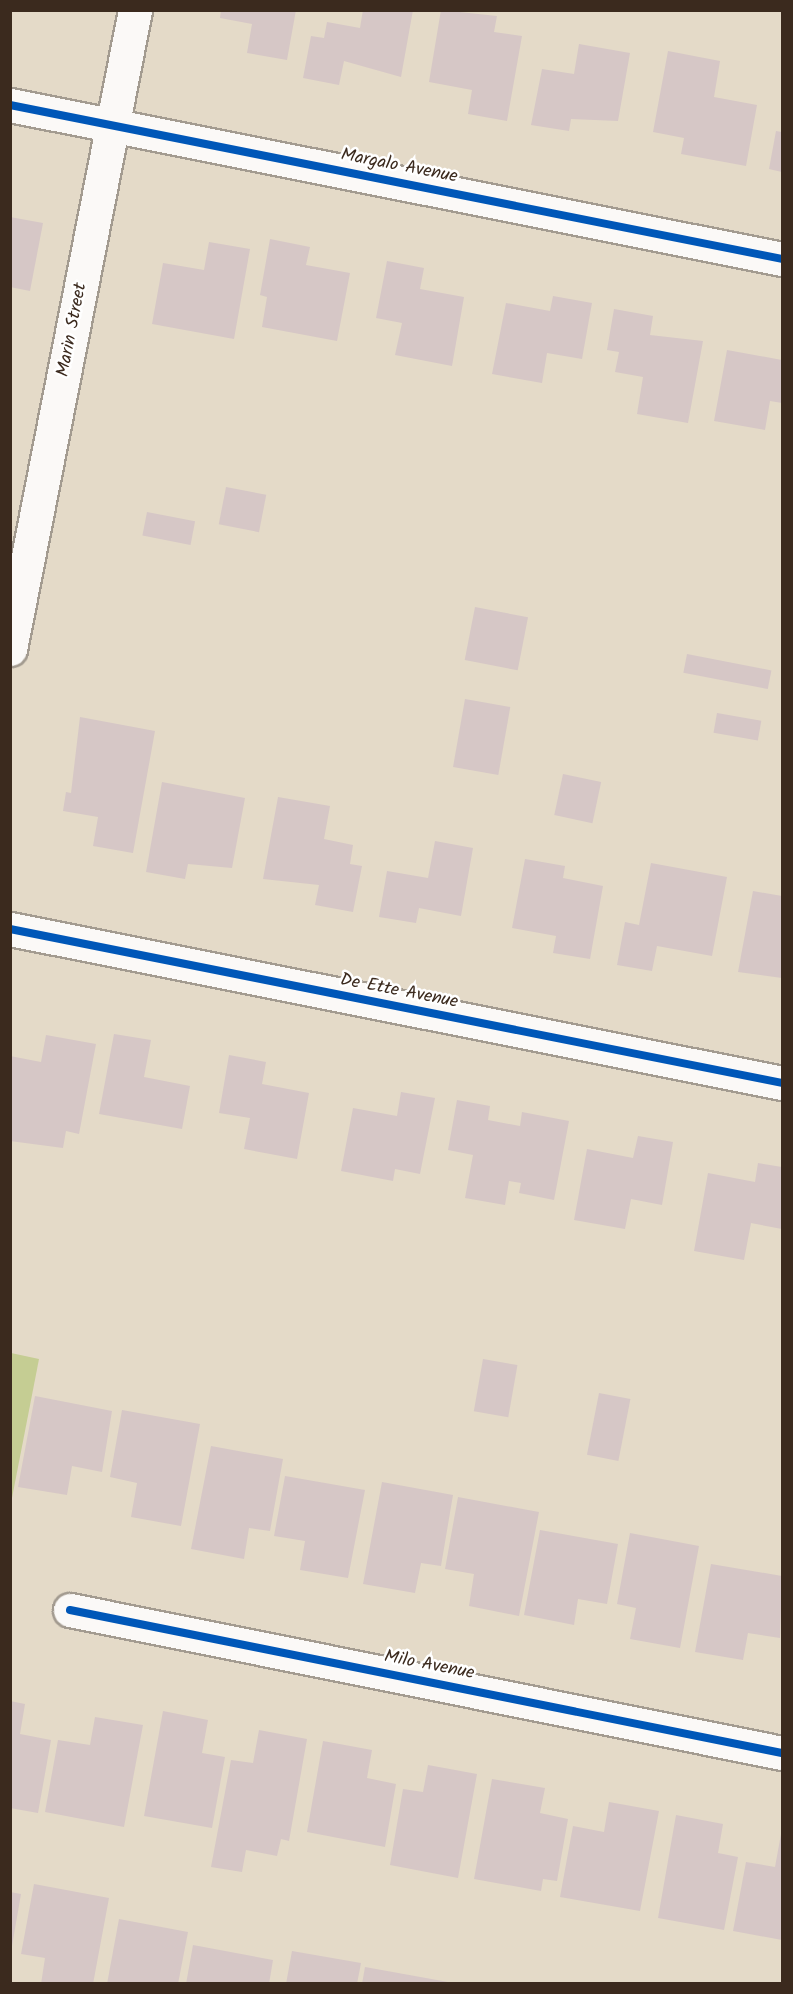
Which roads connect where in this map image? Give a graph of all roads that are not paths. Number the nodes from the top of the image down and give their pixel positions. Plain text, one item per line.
1 (135, 10) edge
2 (10, 105) edge
3 (112, 125) junction
4 (783, 259) edge
5 (22, 523) edge
6 (10, 649) edge
7 (10, 929) edge
8 (783, 1083) edge
9 (70, 1610) dead end
10 (783, 1753) edge

1 - 3 street, Marin Street
2 - 3 street, Margalo Avenue
3 - 4 street, Margalo Avenue
3 - 5 street, Marin Street
5 - 6 street, Marin Street
7 - 8 street, De Ette Avenue
9 - 10 street, Milo Avenue

